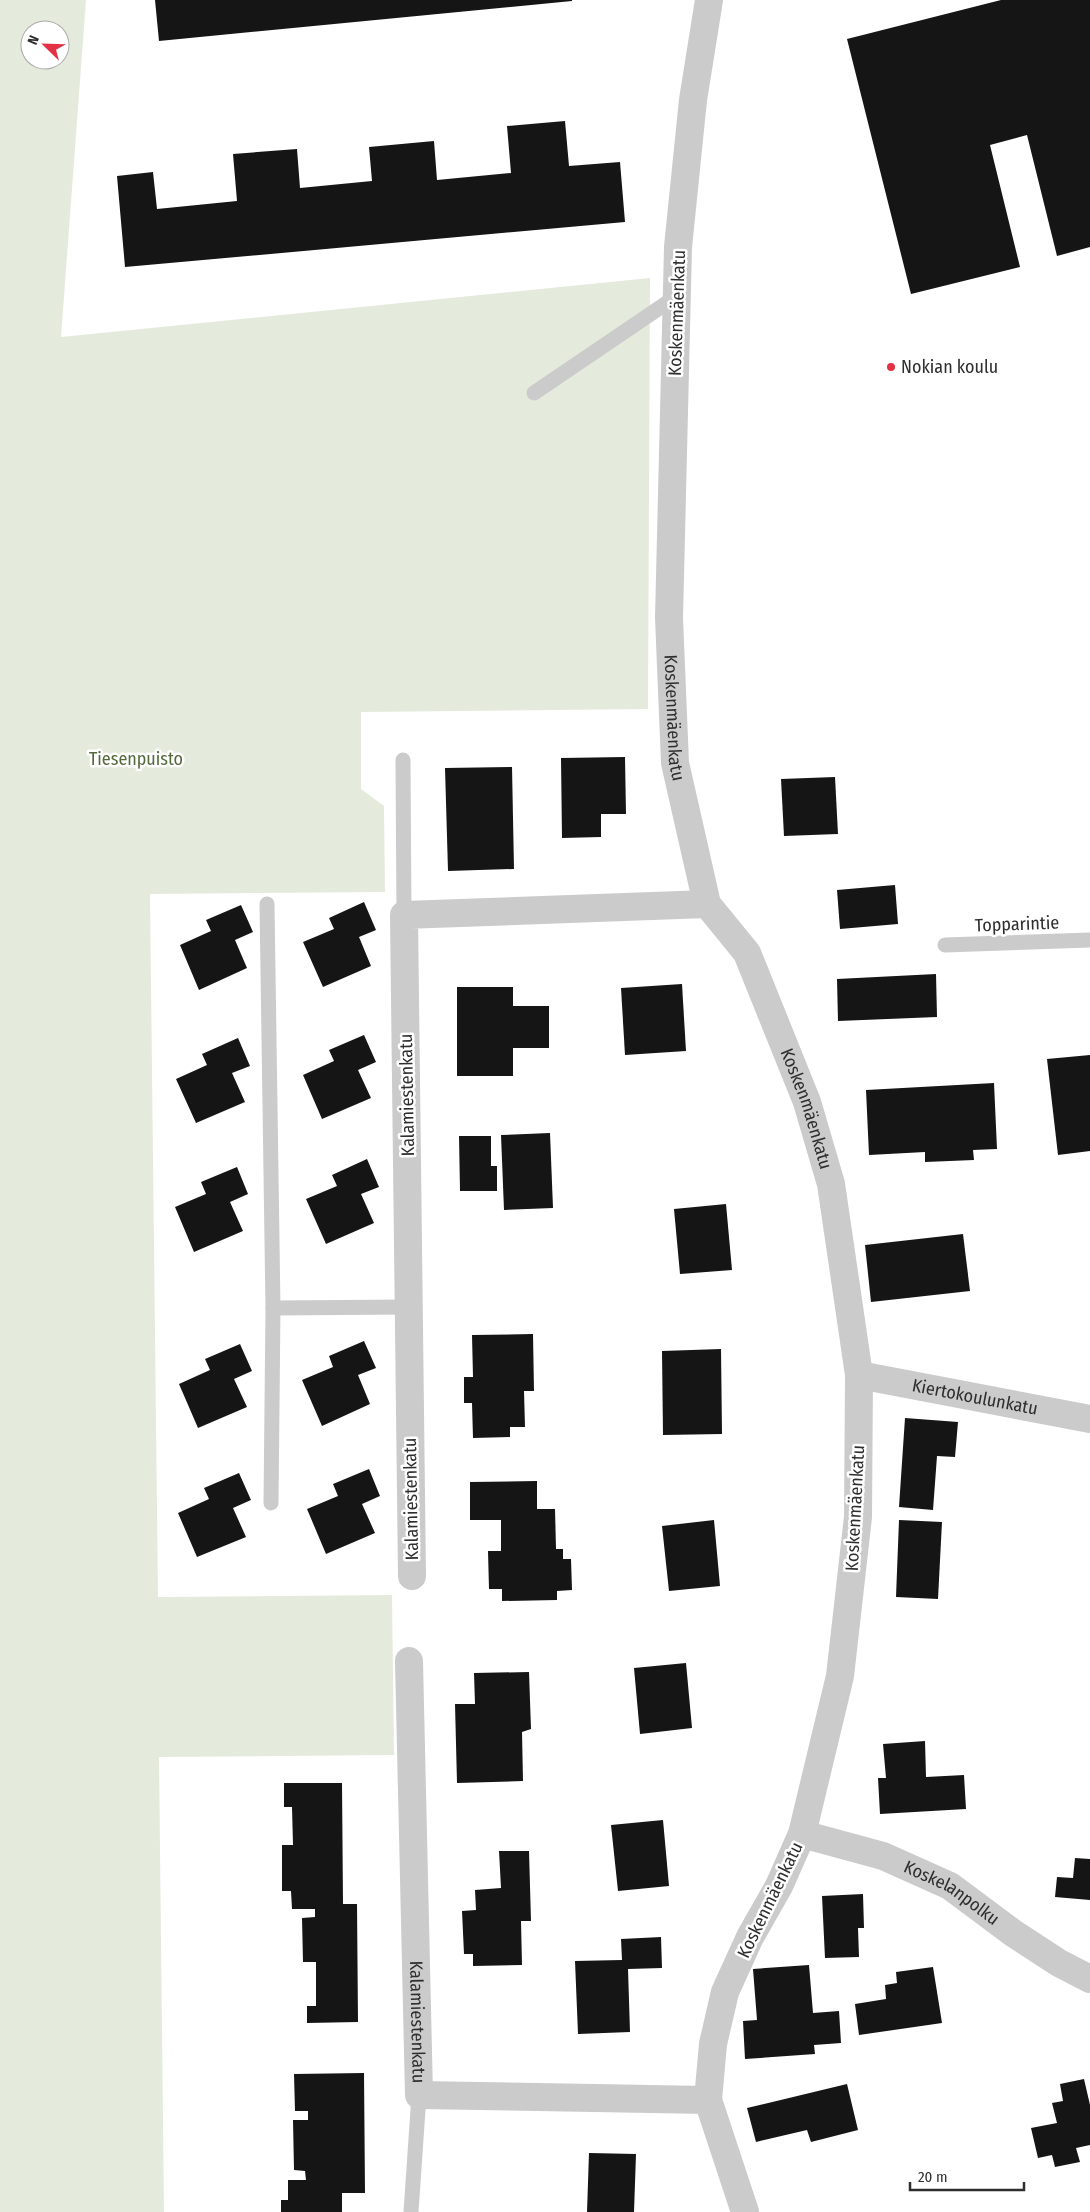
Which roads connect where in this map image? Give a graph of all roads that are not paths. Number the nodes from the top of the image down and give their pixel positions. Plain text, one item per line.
1 (709, 0) edge
2 (677, 296) junction
3 (534, 393) dead end
4 (403, 760) dead end
5 (267, 904) dead end
6 (707, 904) junction
7 (404, 915) junction
8 (1090, 940) edge
9 (945, 945) dead end
10 (409, 1306) junction
11 (273, 1308) junction
12 (859, 1375) junction
13 (1090, 1419) edge
14 (271, 1503) dead end
15 (412, 1576) dead end
16 (409, 1661) dead end
17 (802, 1834) junction
18 (1090, 1979) edge
19 (419, 2095) junction
20 (708, 2100) junction
21 (411, 2212) edge
22 (745, 2212) edge

1 - 2 street, Koskenmäenkatu
2 - 3 lane
2 - 6 street, Koskenmäenkatu
4 - 7 lane
5 - 11 lane
6 - 7 street
6 - 12 street, Koskenmäenkatu
7 - 10 street, Kalamiestenkatu
8 - 9 lane, Topparintie
10 - 11 lane
10 - 15 street, Kalamiestenkatu
11 - 14 lane
12 - 13 street, Kiertokoulunkatu
12 - 17 street, Koskenmäenkatu
16 - 19 street, Kalamiestenkatu
17 - 18 street, Koskelanpolku
17 - 20 street, Koskenmäenkatu
19 - 20 street, Kalamiestenkatu
19 - 21 lane
20 - 22 street, Koskenmäenkatu

